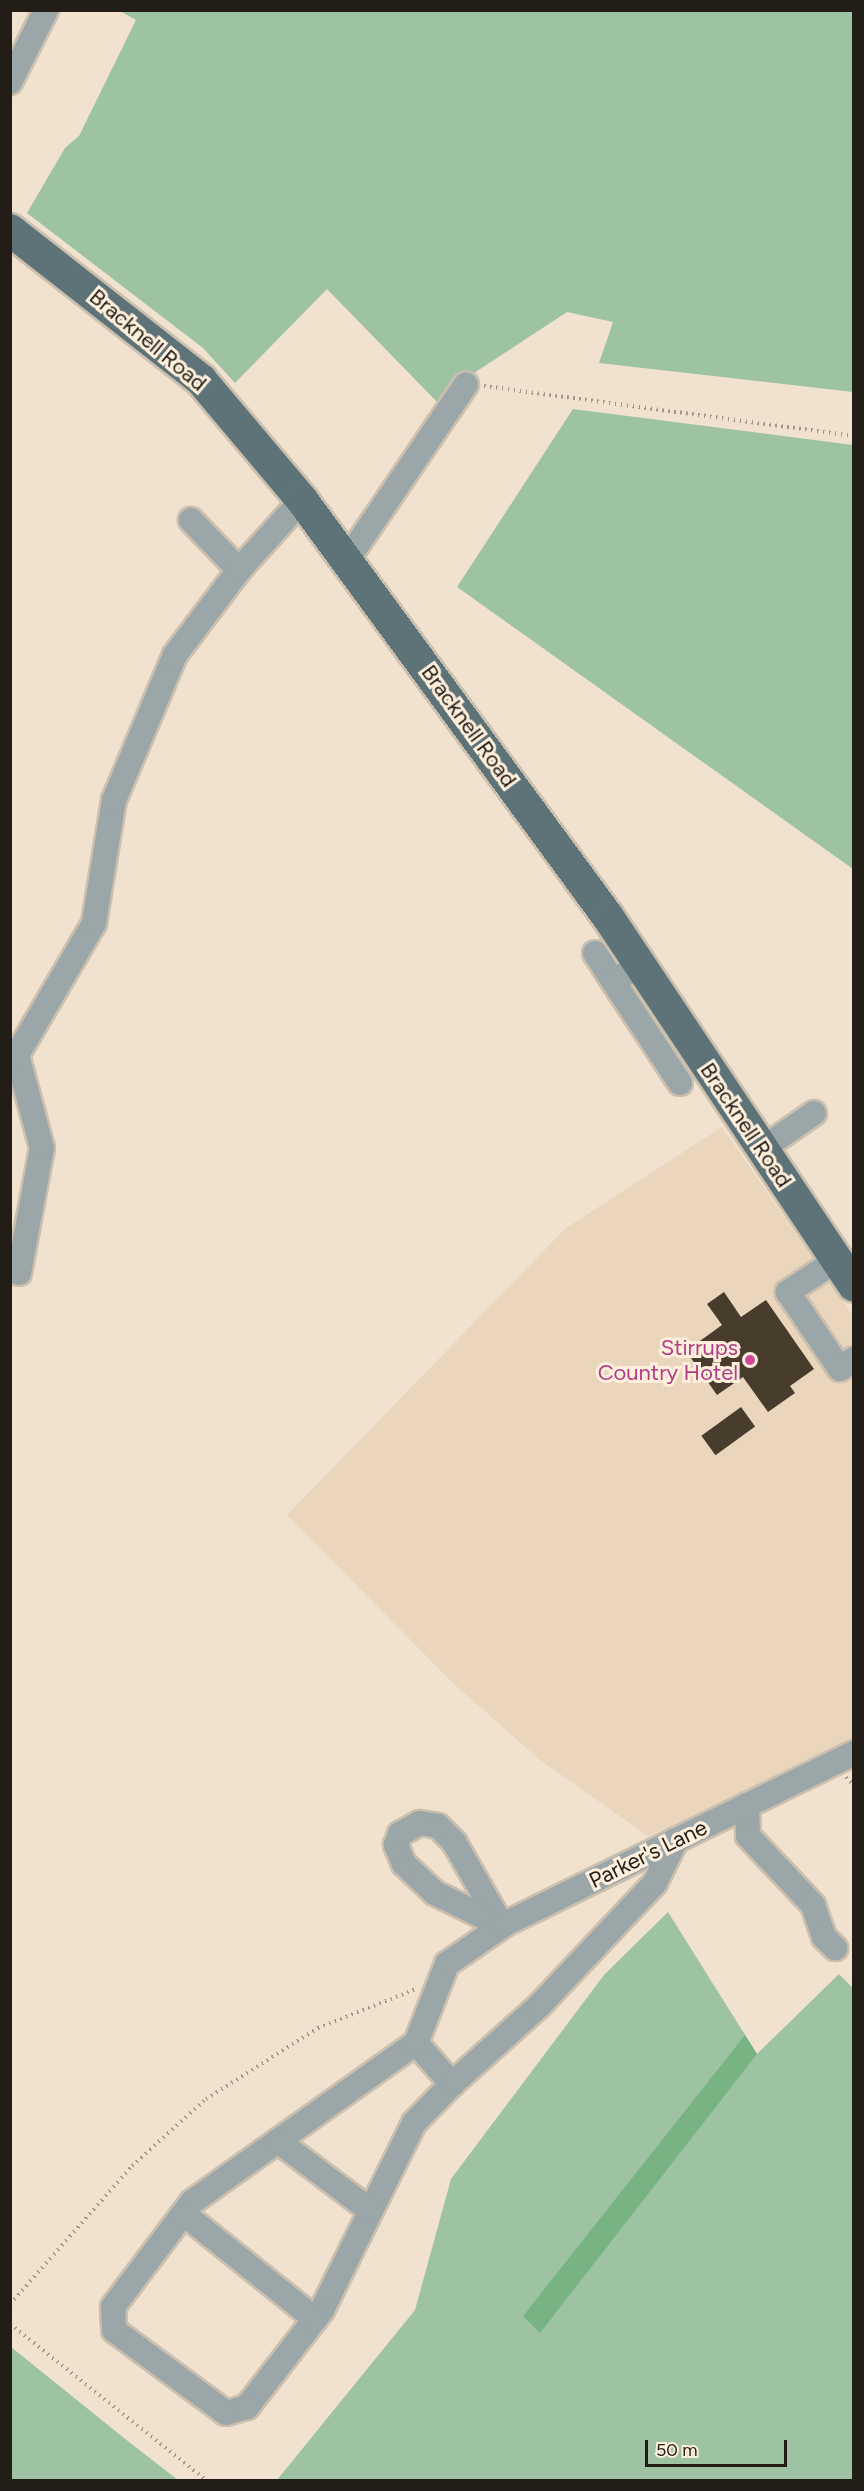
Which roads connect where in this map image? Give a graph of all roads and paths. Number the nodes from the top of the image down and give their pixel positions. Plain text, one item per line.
1 (46, 10) edge
2 (16, 55) edge
3 (10, 82) edge
4 (10, 230) edge
5 (466, 384) joint
6 (854, 436) edge
7 (302, 500) junction
8 (192, 520) dead end
9 (347, 560) junction
10 (239, 570) junction
11 (595, 953) dead end
12 (626, 973) junction
13 (680, 1083) dead end
14 (814, 1113) dead end
15 (762, 1149) junction
16 (837, 1260) junction
17 (19, 1273) dead end
18 (854, 1286) edge
19 (854, 1359) edge
20 (854, 1753) edge
21 (747, 1806) junction
22 (676, 1840) junction
23 (502, 1926) junction
24 (835, 1948) dead end
25 (443, 1972) junction
26 (416, 2043) junction
27 (452, 2084) junction
28 (278, 2141) junction
29 (371, 2211) junction
30 (184, 2214) junction
31 (10, 2304) edge
32 (315, 2319) junction
33 (10, 2324) edge
34 (206, 2481) edge

1 - 2 street
2 - 3 street
4 - 7 main road, Bracknell Road
5 - 6 path
5 - 9 street
7 - 9 main road, Bracknell Road
7 - 10 street
8 - 10 street
9 - 12 main road, Bracknell Road
10 - 17 street
11 - 12 street
12 - 13 street
12 - 15 main road, Bracknell Road
14 - 15 street
15 - 16 main road, Bracknell Road
16 - 18 main road, Bracknell Road
16 - 19 street
20 - 21 street, Parker's Lane
21 - 22 street, Parker's Lane
21 - 24 street
22 - 23 street, Parker's Lane
22 - 27 street
23 - 23 street
23 - 25 street, Parker's Lane
25 - 26 street
25 - 31 path
26 - 27 street
26 - 28 street
27 - 29 street
28 - 29 street
28 - 30 street
29 - 32 street
30 - 32 street
30 - 32 street
33 - 34 path

